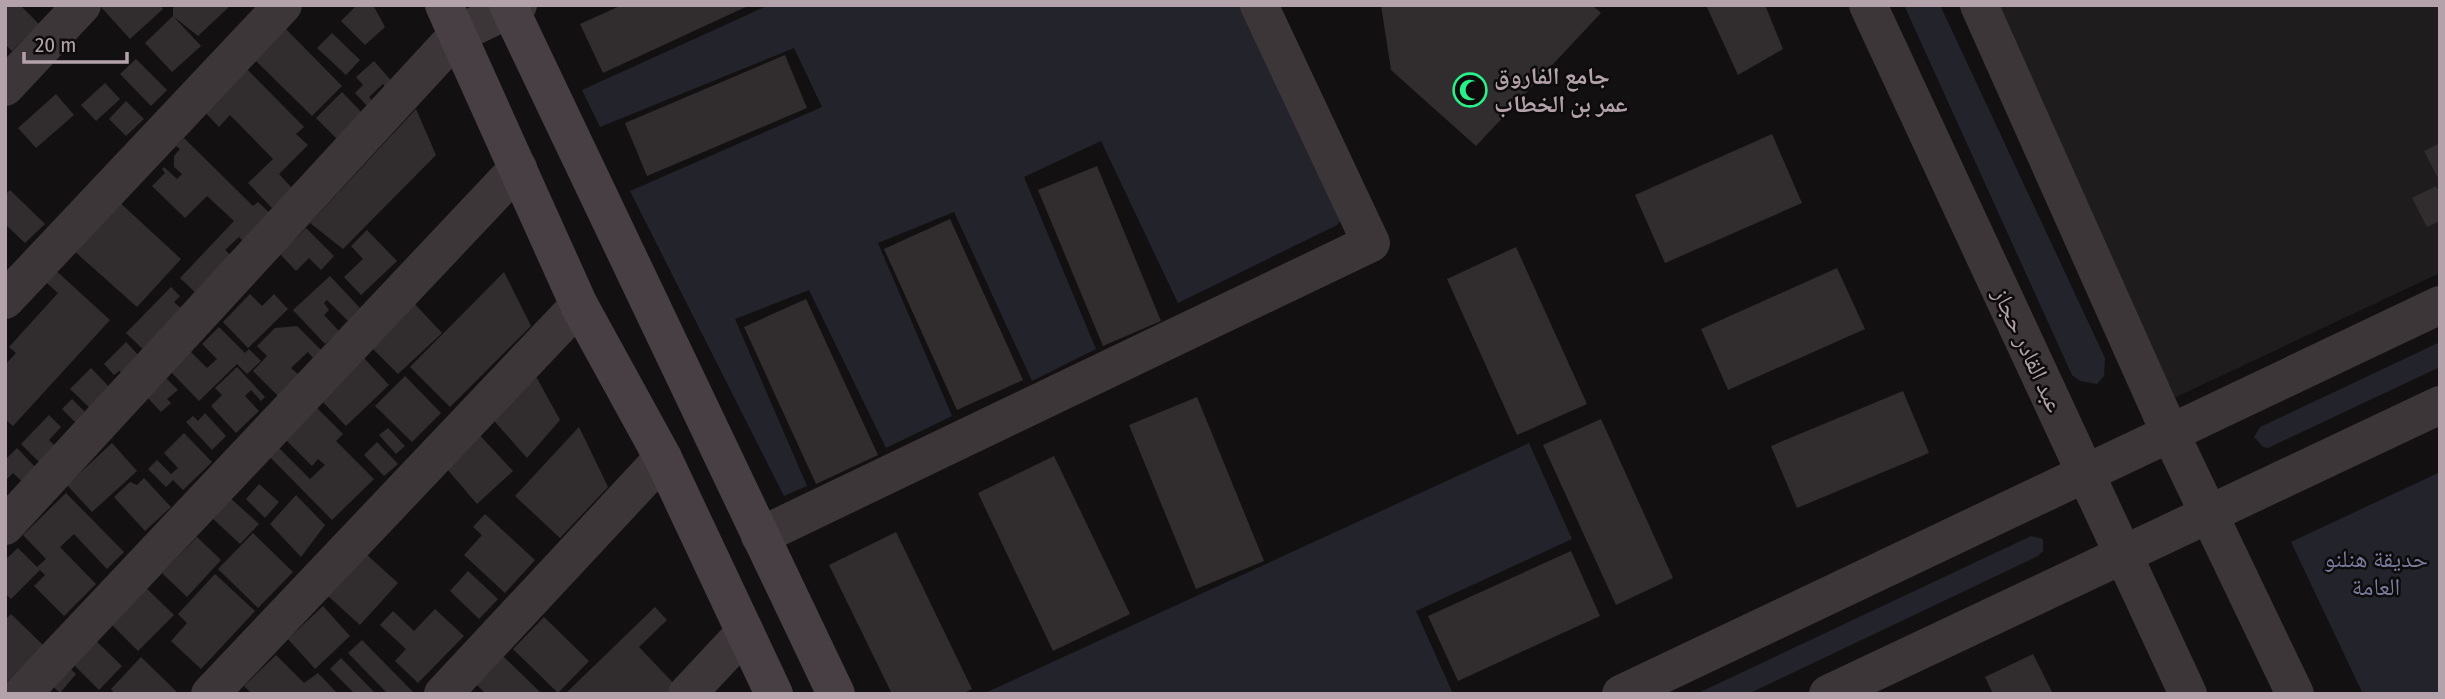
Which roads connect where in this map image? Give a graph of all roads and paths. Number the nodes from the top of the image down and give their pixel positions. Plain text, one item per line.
1 (82, 5) edge
2 (284, 5) edge
3 (1259, 5) edge
4 (1868, 5) edge
5 (1979, 5) edge
6 (512, 7) edge
7 (451, 20) edge
8 (5, 87) edge
9 (518, 168) junction
10 (5, 300) edge
11 (579, 305) junction
12 (2440, 305) edge
13 (2440, 405) edge
14 (2170, 433) junction
15 (663, 458) junction
16 (2085, 474) junction
17 (2209, 514) junction
18 (5, 526) edge
19 (760, 536) junction
20 (2123, 555) junction
21 (745, 632) junction
22 (22, 694) edge
23 (210, 694) edge
24 (443, 694) edge
25 (687, 694) edge
26 (774, 694) edge
27 (836, 694) edge
28 (1621, 694) edge
29 (1828, 694) edge
30 (2189, 694) edge
31 (2295, 694) edge

1 - 8 street
2 - 10 street
3 - 19 street
4 - 16 street, عبد القادر حجاز
5 - 14 street
6 - 7 street
6 - 19 main road
7 - 9 main road
7 - 18 street
9 - 11 main road
9 - 22 street
11 - 15 main road
11 - 23 street
12 - 14 street
13 - 17 street
14 - 16 street
14 - 17 street
15 - 21 main road
15 - 24 street
16 - 20 street, عبد القادر حجاز
16 - 28 street
17 - 20 street
17 - 31 street
19 - 27 main road
20 - 29 street
20 - 30 street, عبد القادر حجاز
21 - 25 street
21 - 26 main road

